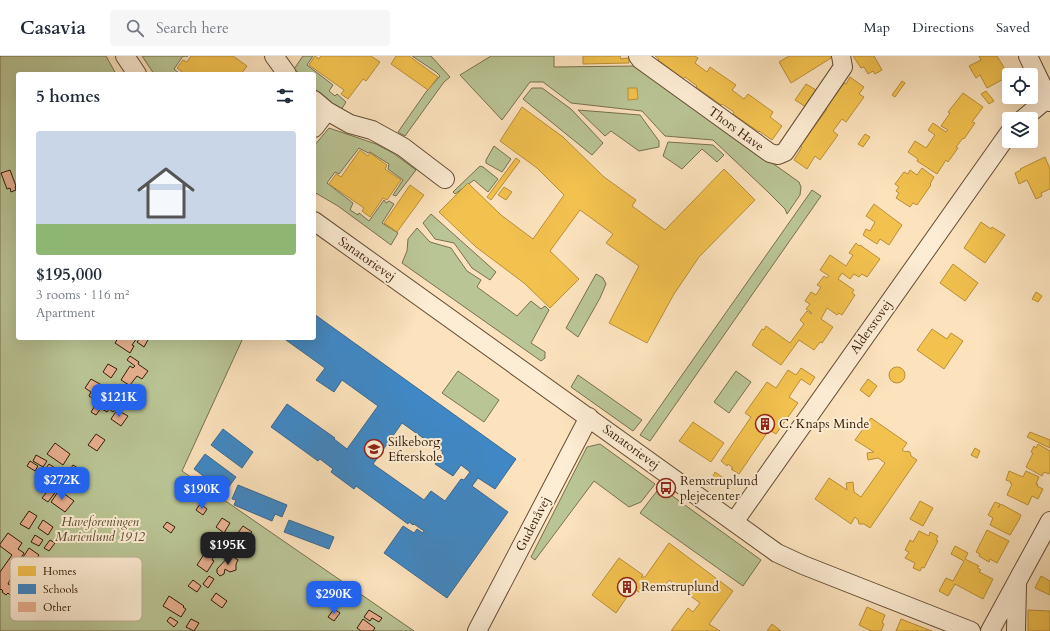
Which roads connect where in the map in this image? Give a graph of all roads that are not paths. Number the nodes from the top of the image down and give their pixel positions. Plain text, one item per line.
1 (125, 56) edge
2 (274, 56) edge
3 (638, 56) edge
4 (841, 56) edge
5 (1028, 56) edge
6 (136, 72) edge
7 (286, 72) edge
8 (1049, 100) edge
9 (320, 105) edge
10 (1033, 112) edge
11 (316, 120) edge
12 (1002, 143) edge
13 (446, 179) dead end
14 (316, 222) edge
15 (589, 417) junction
16 (1050, 521) edge
17 (734, 522) junction
18 (1018, 582) junction
19 (477, 631) edge
20 (971, 631) edge
21 (990, 631) edge
22 (1016, 631) edge

1 - 6 street
2 - 7 street
3 - 4 street, Thors Have
5 - 8 street
8 - 10 street
9 - 11 street
9 - 13 street
12 - 17 street, Aldersrovej
14 - 15 street, Sanatorievej
15 - 17 street, Sanatorievej
15 - 19 street, Gudenåvej
16 - 18 street
17 - 20 street, Sanatorievej
18 - 21 street
18 - 22 street

